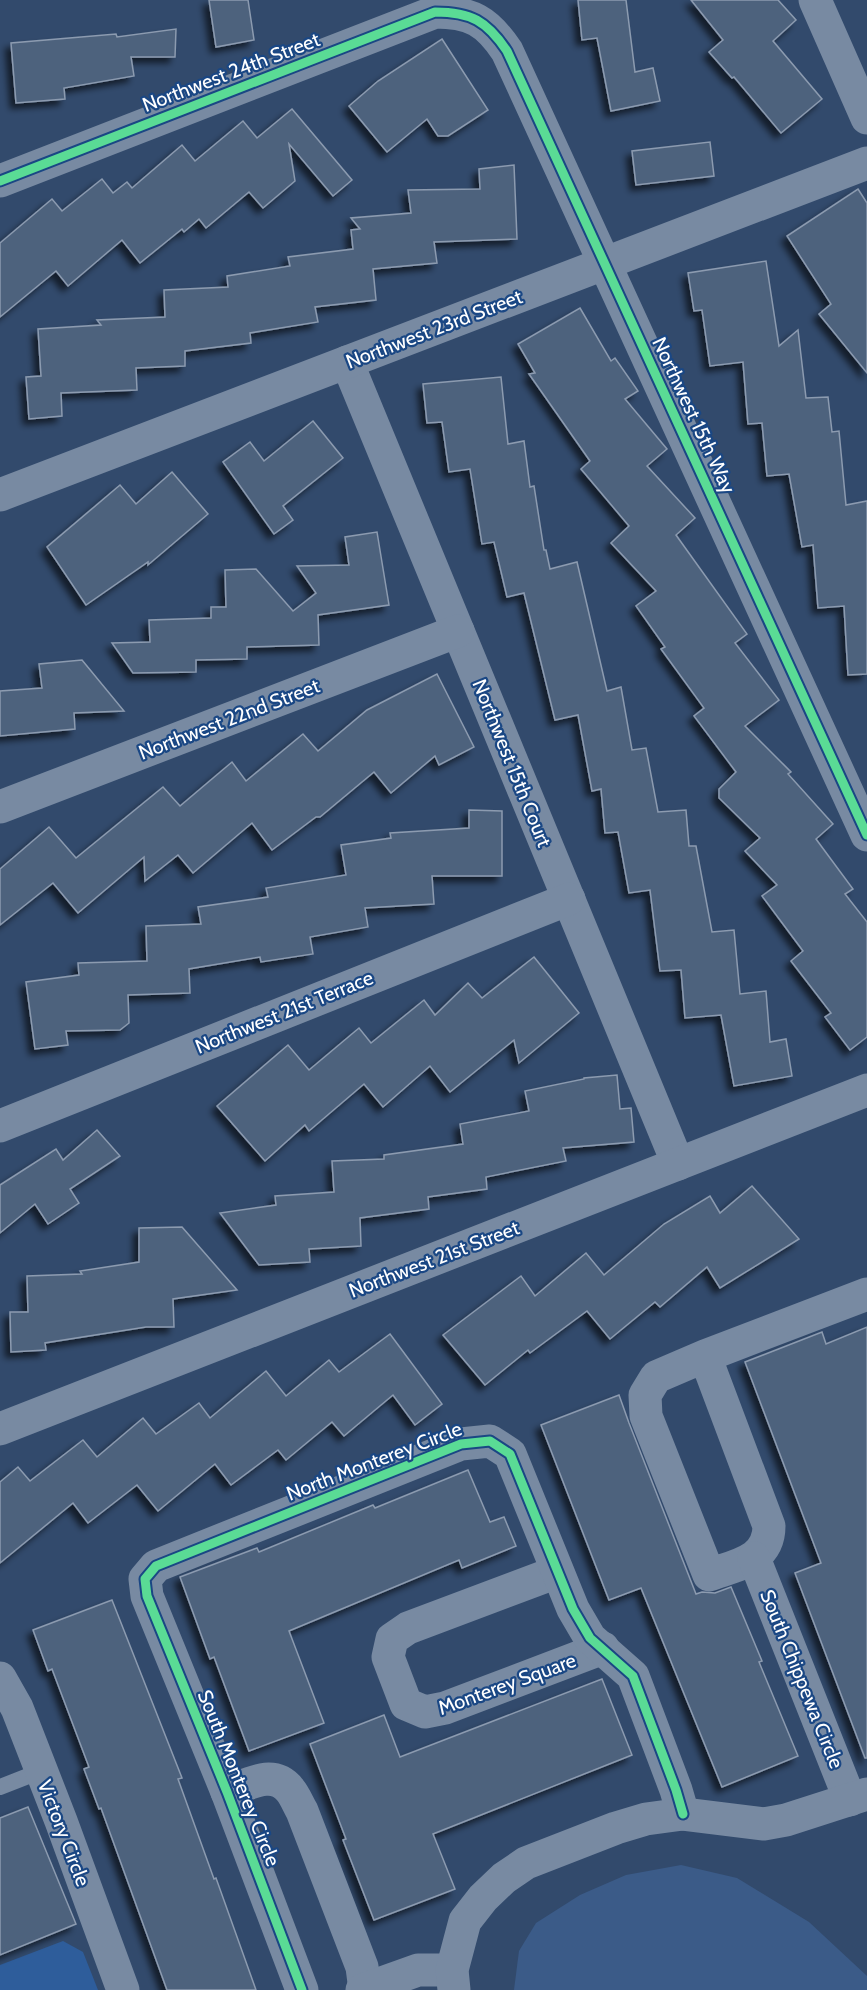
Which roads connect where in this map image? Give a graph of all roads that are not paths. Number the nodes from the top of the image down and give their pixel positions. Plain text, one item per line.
1 (815, 0) edge
2 (477, 19) joint
3 (867, 118) edge
4 (867, 163) edge
5 (0, 181) edge
6 (605, 264) junction
7 (347, 362) junction
8 (0, 495) edge
9 (458, 631) junction
10 (0, 807) edge
11 (867, 835) edge
12 (568, 898) junction
13 (867, 1090) edge
14 (0, 1126) edge
15 (678, 1164) junction
16 (867, 1294) edge
17 (705, 1356) junction
18 (0, 1429) edge
19 (754, 1558) junction
20 (557, 1572) junction
21 (145, 1580) joint
22 (603, 1648) junction
23 (0, 1678) edge
24 (41, 1771) junction
25 (0, 1787) edge
26 (227, 1792) junction
27 (858, 1797) edge
28 (683, 1814) junction
29 (453, 1980) edge
30 (123, 1990) edge
31 (302, 1990) edge
32 (364, 1990) edge

1 - 3 street
2 - 5 street, Northwest 24th Street
2 - 6 street, Northwest 15th Way
4 - 6 street, Northwest 23rd Street
6 - 7 street, Northwest 23rd Street
6 - 11 street, Northwest 15th Way
7 - 8 street, Northwest 23rd Street
7 - 9 street, Northwest 15th Court
9 - 10 street, Northwest 22nd Street
9 - 12 street, Northwest 15th Court
12 - 14 street, Northwest 21st Terrace
12 - 15 street, Northwest 15th Court
13 - 15 street, Northwest 21st Street
15 - 18 street, Northwest 21st Street
16 - 17 street
17 - 19 street
17 - 19 street
19 - 27 street, South Chippewa Circle
20 - 21 street, North Monterey Circle
20 - 22 street, North Monterey Circle
20 - 22 street, Monterey Square
21 - 26 street, South Monterey Circle
22 - 28 street, North Monterey Circle
23 - 24 street, Victory Circle
24 - 25 lane
24 - 30 street, Victory Circle
26 - 31 street, South Monterey Circle
26 - 32 street, South Monterey Circle
27 - 28 street
28 - 29 street
29 - 32 street, South Monterey Circle

